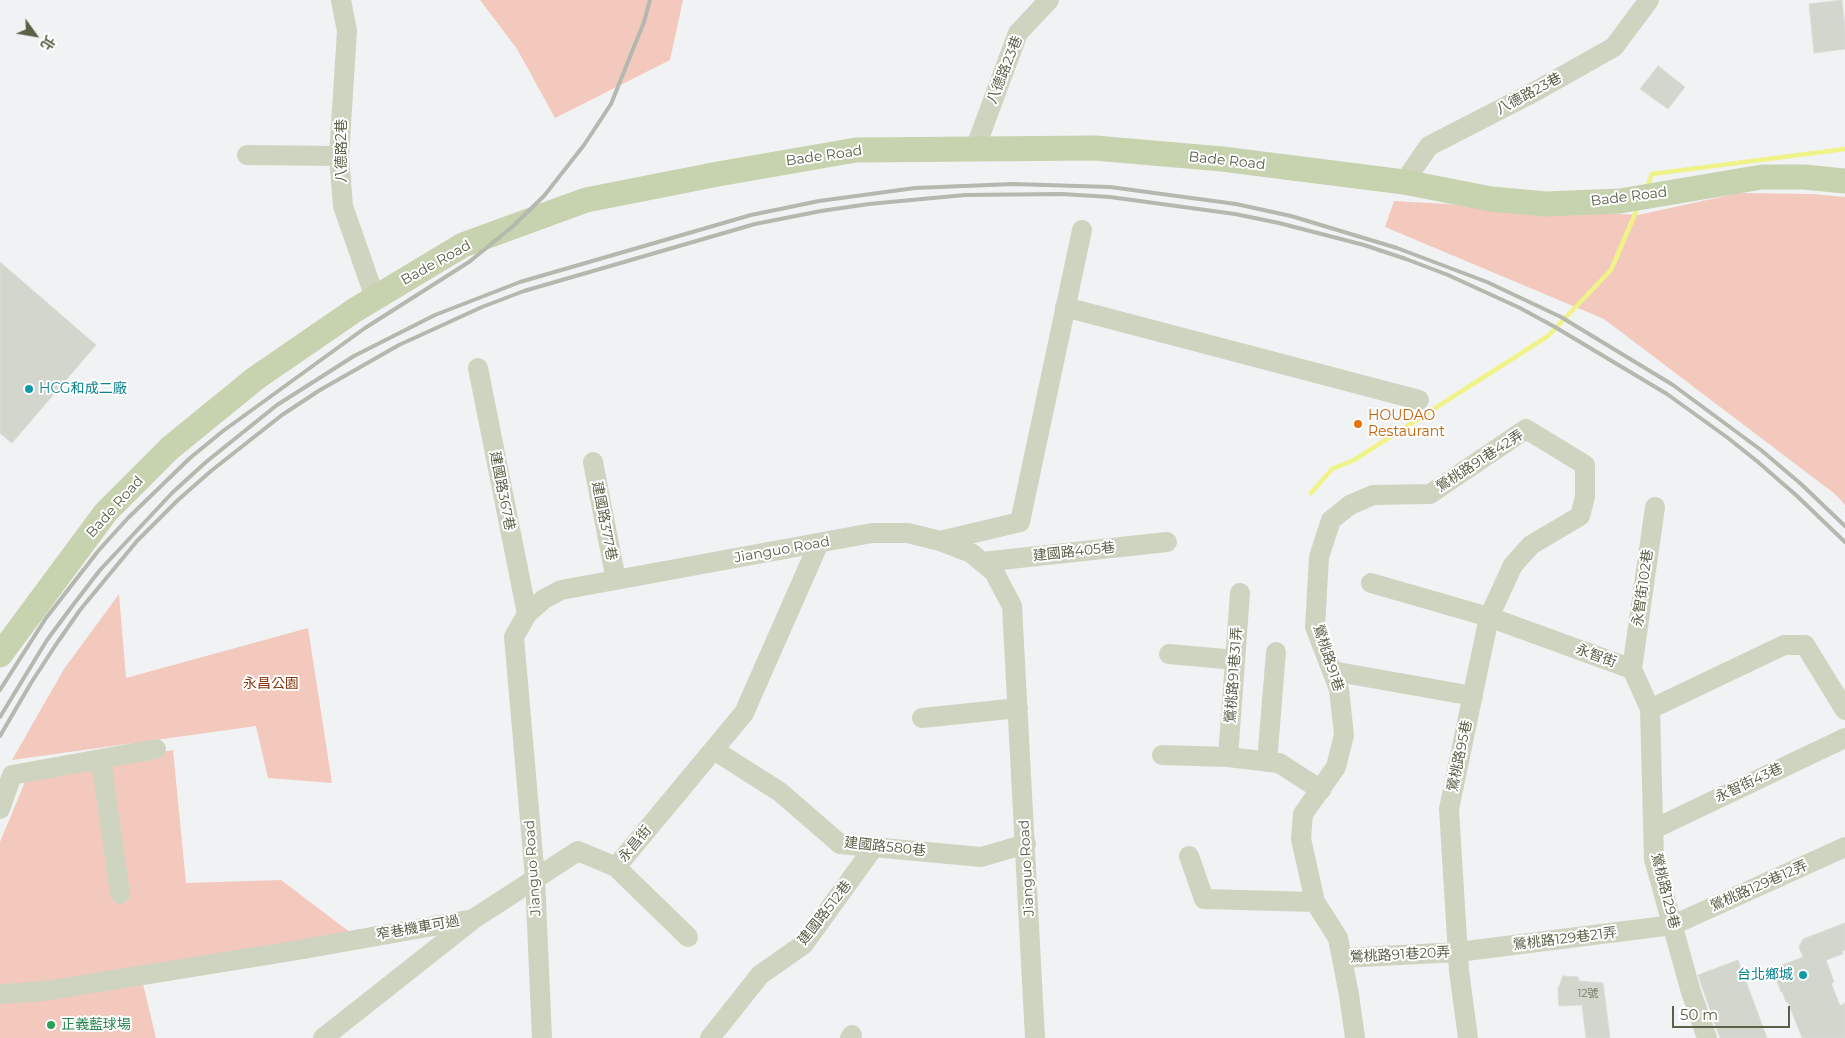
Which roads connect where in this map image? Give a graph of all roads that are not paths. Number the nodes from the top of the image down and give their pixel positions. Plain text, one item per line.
1 (341, 0) edge
2 (1049, 0) edge
3 (1649, 0) edge
4 (975, 149) junction
5 (247, 154) dead end
6 (339, 156) junction
7 (1845, 181) edge
8 (1404, 182) junction
9 (1082, 230) dead end
10 (375, 298) junction
11 (1065, 307) junction
12 (478, 368) dead end
13 (1419, 400) dead end
14 (593, 462) dead end
15 (1655, 507) dead end
16 (1580, 516) joint
17 (940, 542) junction
18 (1167, 542) dead end
19 (819, 543) junction
20 (1318, 557) joint
21 (982, 562) junction
22 (616, 580) junction
23 (1372, 583) dead end
24 (1240, 593) dead end
25 (526, 614) junction
26 (1489, 617) junction
27 (1276, 652) dead end
28 (1169, 654) dead end
29 (0, 655) edge
30 (1235, 660) junction
31 (1632, 669) junction
32 (1332, 671) junction
33 (1473, 696) junction
34 (1018, 708) junction
35 (1650, 709) junction
36 (1845, 710) edge
37 (922, 718) dead end
38 (1845, 738) edge
39 (156, 749) dead end
40 (714, 750) junction
41 (1162, 755) dead end
42 (1228, 757) junction
43 (101, 760) junction
44 (1267, 762) junction
45 (1320, 790) junction
46 (0, 809) edge
47 (1654, 829) junction
48 (1026, 844) junction
49 (874, 847) junction
50 (1845, 847) edge
51 (1189, 856) dead end
52 (616, 866) junction
53 (535, 878) junction
54 (120, 894) dead end
55 (1315, 902) junction
56 (475, 918) junction
57 (1673, 925) junction
58 (688, 937) dead end
59 (1458, 952) junction
60 (1342, 958) junction
61 (0, 994) edge
62 (323, 1038) edge
63 (542, 1038) edge
64 (710, 1038) edge
65 (1035, 1038) edge
66 (1355, 1038) edge
67 (1468, 1038) edge
68 (1707, 1038) edge

1 - 6 street, 八德路2巷
2 - 4 street, 八德路23巷
3 - 8 street, 八德路23巷
4 - 8 main road, Bade Road
4 - 10 main road, Bade Road
5 - 6 street
6 - 10 street, 八德路2巷
7 - 8 main road, Bade Road
9 - 11 street
10 - 29 main road, Bade Road
11 - 13 street
11 - 17 street
12 - 25 street, 建國路367巷
14 - 22 street, 建國路377巷
15 - 31 street, 永智街102巷
16 - 20 street, 鶯桃路91巷42弄
16 - 26 street, 鶯桃路95巷
17 - 19 street, Jianguo Road
17 - 21 street, Jianguo Road
18 - 21 street, 建國路405巷
19 - 22 street, Jianguo Road
19 - 40 street, 永昌街
20 - 32 street, 鶯桃路91巷
21 - 34 street, Jianguo Road
22 - 25 street, Jianguo Road
23 - 26 street, 永智街
24 - 30 street, 鶯桃路91巷31弄
25 - 53 street, Jianguo Road
26 - 31 street, 永智街
26 - 33 street, 鶯桃路95巷
27 - 44 street
28 - 30 street
30 - 42 street, 鶯桃路91巷31弄
31 - 35 street, 永智街
32 - 33 street
32 - 45 street, 鶯桃路91巷
33 - 59 street, 鶯桃路95巷
34 - 37 street
34 - 48 street, Jianguo Road
35 - 36 street
35 - 47 street, 鶯桃路129巷
38 - 47 street, 永智街43巷
39 - 43 street
40 - 49 street, 建國路580巷
40 - 52 street, 永昌街
41 - 42 street
42 - 44 street
43 - 46 street
43 - 54 street
44 - 45 street
45 - 55 street, 鶯桃路91巷
47 - 57 street, 鶯桃路129巷
48 - 49 street, 建國路580巷
48 - 65 street, Jianguo Road
49 - 64 street, 建國路512巷
50 - 57 street, 鶯桃路129巷12弄
51 - 55 street
52 - 53 street, 永昌街
52 - 58 street
53 - 56 street, 永昌街
53 - 63 street, Jianguo Road
55 - 60 street, 鶯桃路91巷
56 - 61 street, 窄巷機車可過
56 - 62 street, 永昌街
57 - 59 street, 鶯桃路129巷21弄
57 - 68 street, 鶯桃路129巷
59 - 60 street, 鶯桃路91巷20弄
59 - 67 street, 鶯桃路95巷
60 - 66 street, 鶯桃路91巷

